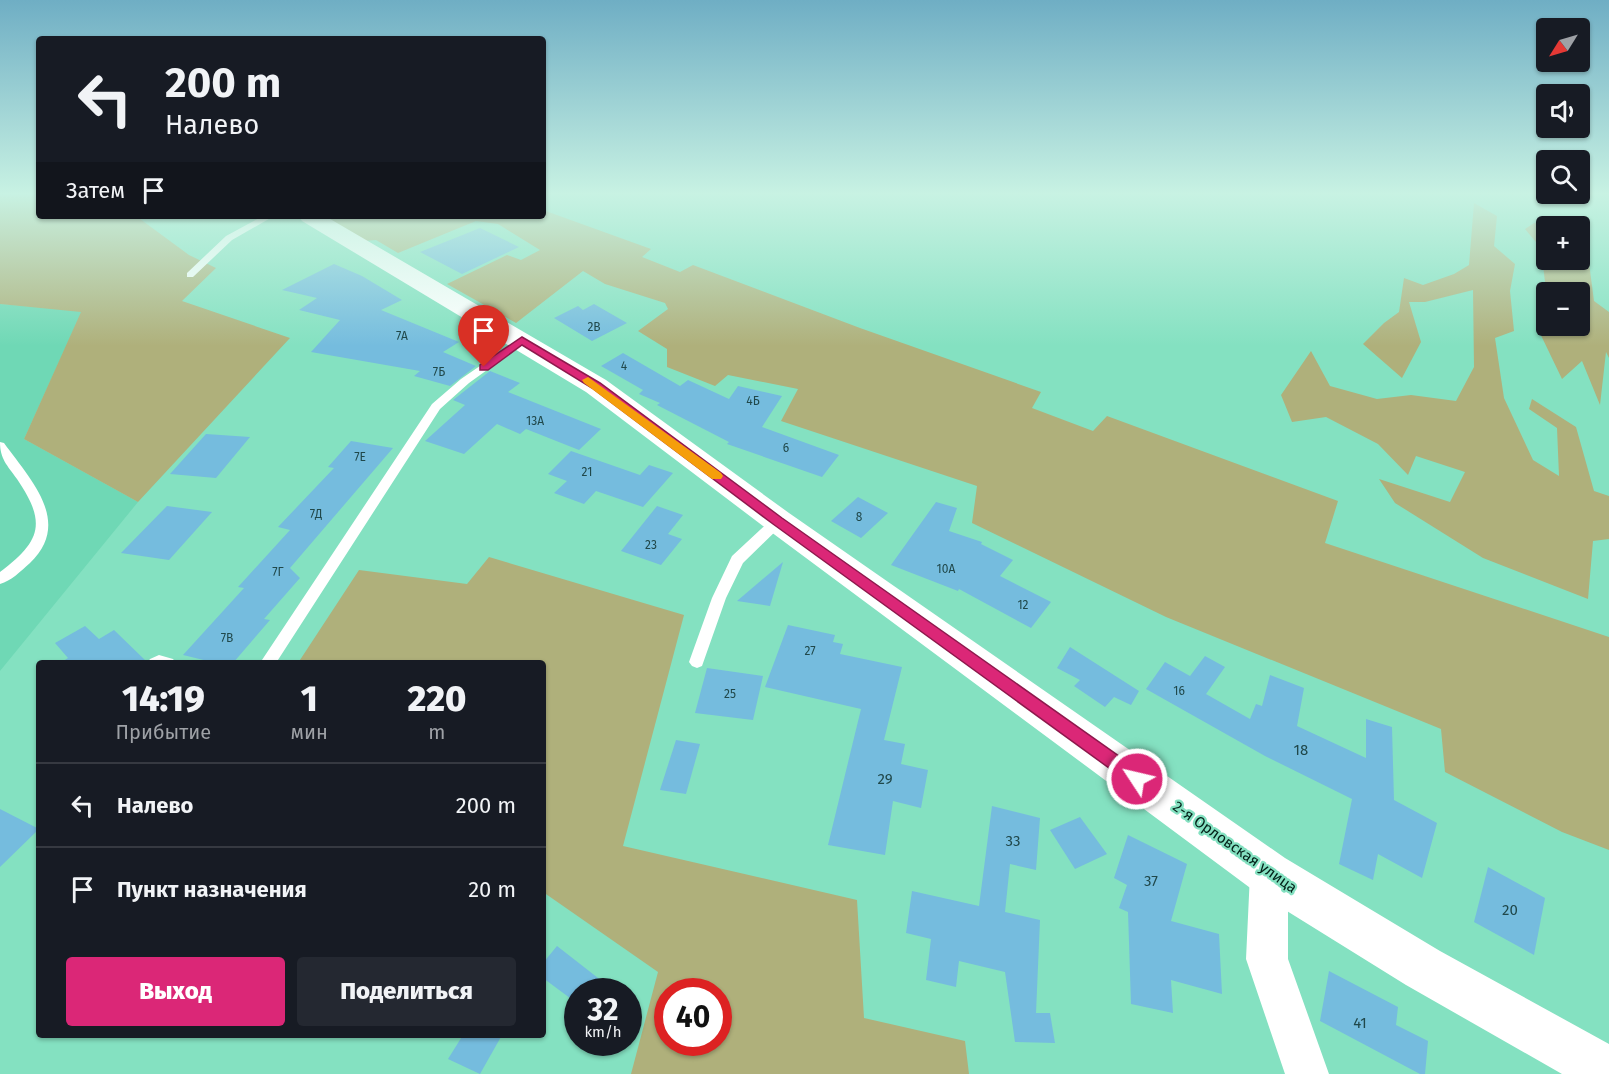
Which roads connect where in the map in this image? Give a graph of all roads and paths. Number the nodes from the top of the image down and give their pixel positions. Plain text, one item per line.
1 (221, 245) edge
2 (360, 245) edge
3 (190, 275) dead end
4 (522, 340) junction
5 (0, 446) edge
6 (778, 521) junction
7 (0, 579) edge
8 (270, 660) edge
9 (697, 662) dead end
10 (1269, 874) junction
11 (1609, 1072) edge
12 (1307, 1074) edge

1 - 3 lane
2 - 4 street, 2-я Орловская улица
4 - 6 street, 2-я Орловская улица
4 - 8 lane
5 - 7 lane
6 - 9 lane
6 - 10 street, 2-я Орловская улица
10 - 11 street, 2-я Орловская улица
10 - 12 street

